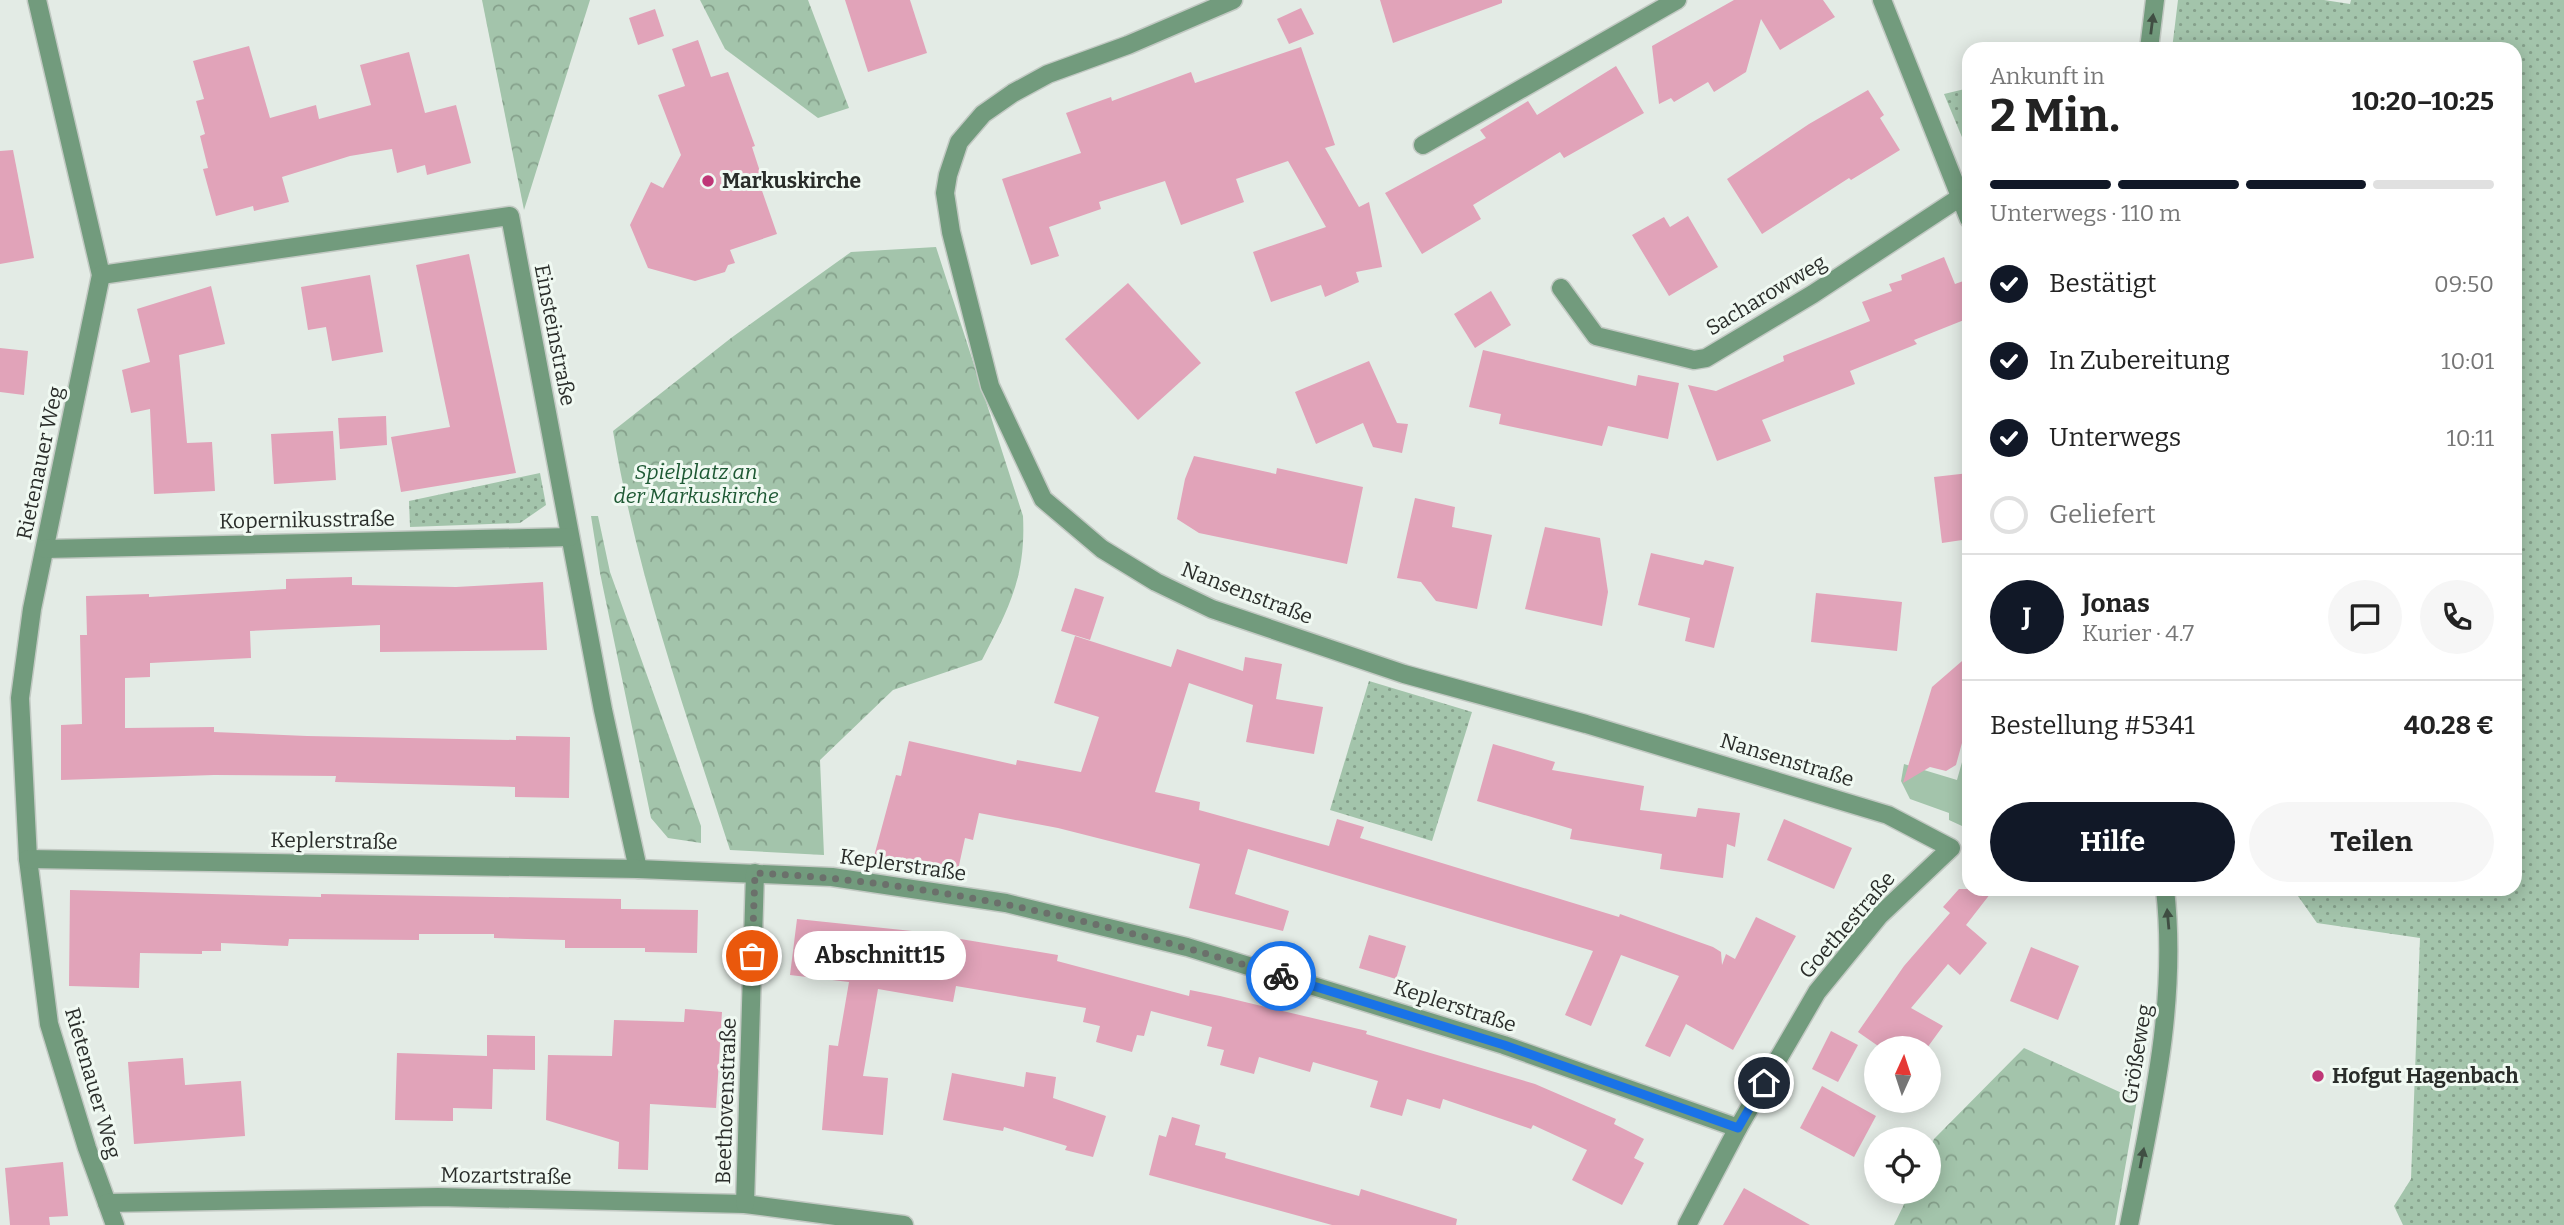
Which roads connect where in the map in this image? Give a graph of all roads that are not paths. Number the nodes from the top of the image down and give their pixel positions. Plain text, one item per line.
1 (37, 0) edge
2 (1233, 0) edge
3 (1677, 0) edge
4 (1882, 0) edge
5 (2155, 0) edge
6 (2150, 42) edge
7 (1423, 145) dead end
8 (1959, 198) junction
9 (1962, 204) edge
10 (101, 275) junction
11 (1561, 288) dead end
12 (570, 537) junction
13 (45, 549) junction
14 (1951, 848) joint
15 (28, 859) junction
16 (638, 869) junction
17 (755, 873) junction
18 (2166, 896) edge
19 (1738, 1128) junction
20 (107, 1203) junction
21 (746, 1204) junction
22 (115, 1225) edge
23 (899, 1225) edge
24 (1688, 1225) edge
25 (2129, 1225) edge

1 - 10 street, Rietenauer Weg
2 - 14 street, Nansenstraße
3 - 7 street
4 - 8 street
6 -> 5 street
8 - 9 street
8 - 11 street, Sacharowweg
10 - 12 street, Einsteinstraße
10 - 13 street, Rietenauer Weg
12 - 13 street, Kopernikusstraße
12 - 16 street, Einsteinstraße
13 - 15 street, Rietenauer Weg
14 - 19 street, Goethestraße
15 - 16 street, Keplerstraße
15 - 20 street, Rietenauer Weg
16 - 17 street, Keplerstraße
17 - 19 street, Keplerstraße
17 - 21 street, Beethovenstraße
25 -> 18 street, Größeweg
19 - 24 street, Goethestraße
20 - 21 street, Mozartstraße
20 - 22 street, Rietenauer Weg
21 - 23 street, Mozartstraße

